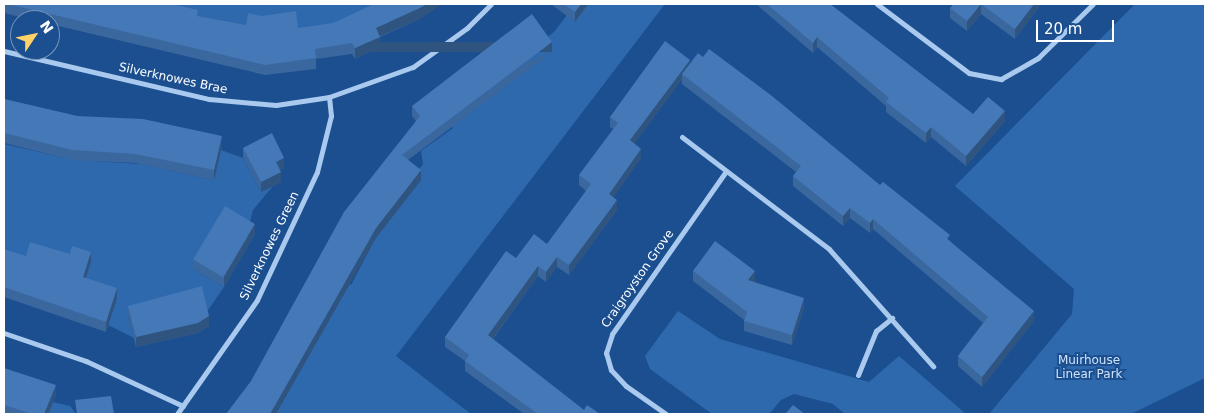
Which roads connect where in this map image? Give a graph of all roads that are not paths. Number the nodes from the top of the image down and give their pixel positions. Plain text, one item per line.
1 (491, 4) edge
2 (877, 4) edge
3 (1093, 4) edge
4 (4, 52) edge
5 (330, 97) junction
6 (682, 137) dead end
7 (726, 171) junction
8 (892, 318) junction
9 (4, 333) edge
10 (933, 366) dead end
11 (858, 375) dead end
12 (183, 406) junction
13 (177, 414) edge
14 (666, 414) edge

1 - 5 street, Silverknowes Brae
2 - 3 street
4 - 5 street, Silverknowes Brae
5 - 12 street, Silverknowes Green
6 - 7 street
7 - 8 street
7 - 14 street, Craigroyston Grove
8 - 10 street
8 - 11 street
9 - 12 street
12 - 13 street, Silverknowes Green

